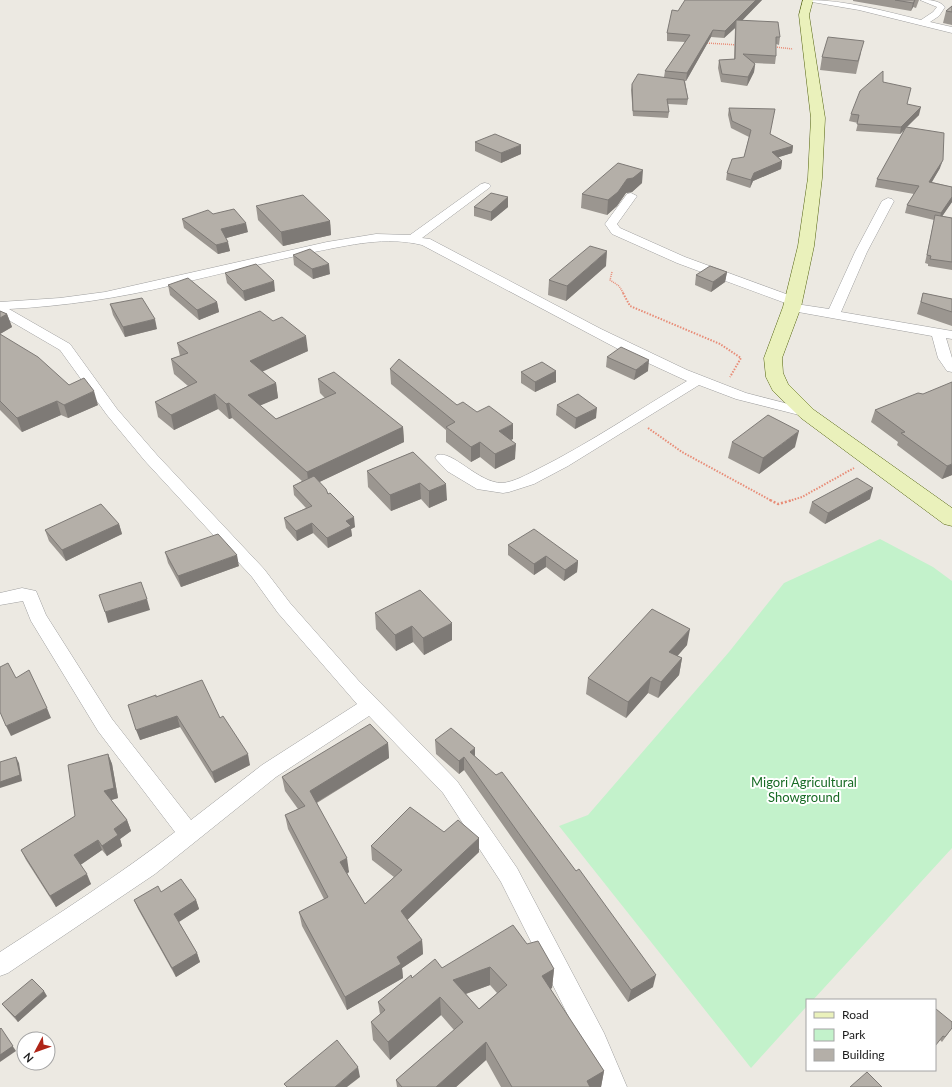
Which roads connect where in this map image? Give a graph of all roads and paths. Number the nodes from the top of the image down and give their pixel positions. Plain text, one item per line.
1 (808, 0) edge
2 (812, 0) edge
3 (924, 0) edge
4 (924, 22) junction
5 (952, 30) edge
6 (701, 42) edge
7 (739, 45) edge
8 (770, 47) edge
9 (808, 50) junction
10 (485, 186) dead end
11 (631, 196) dead end
12 (888, 201) dead end
13 (414, 238) junction
14 (612, 272) dead end
15 (792, 304) junction
16 (0, 306) edge
17 (0, 310) edge
18 (833, 314) junction
19 (938, 333) junction
20 (952, 335) edge
21 (952, 368) edge
22 (698, 380) junction
23 (723, 390) junction
24 (803, 412) junction
25 (635, 418) junction
26 (443, 458) dead end
27 (871, 459) junction
28 (952, 519) edge
29 (0, 599) edge
30 (371, 705) junction
31 (189, 833) junction
32 (0, 965) edge
33 (614, 1087) edge

1 - 9 street
2 - 4 street
3 - 4 street
4 - 5 street
6 - 7 path
8 - 9 path
9 - 15 street
10 - 13 street
11 - 15 street
12 - 18 street
13 - 16 street
13 - 22 street
14 - 23 path
15 - 18 street
15 - 24 street
17 - 30 street
18 - 19 street
19 - 20 street
19 - 21 street
22 - 23 street
22 - 25 street
23 - 24 street
24 - 27 street
25 - 26 street
25 - 27 path
27 - 28 street
29 - 31 street
30 - 31 street
30 - 33 street
31 - 32 street

